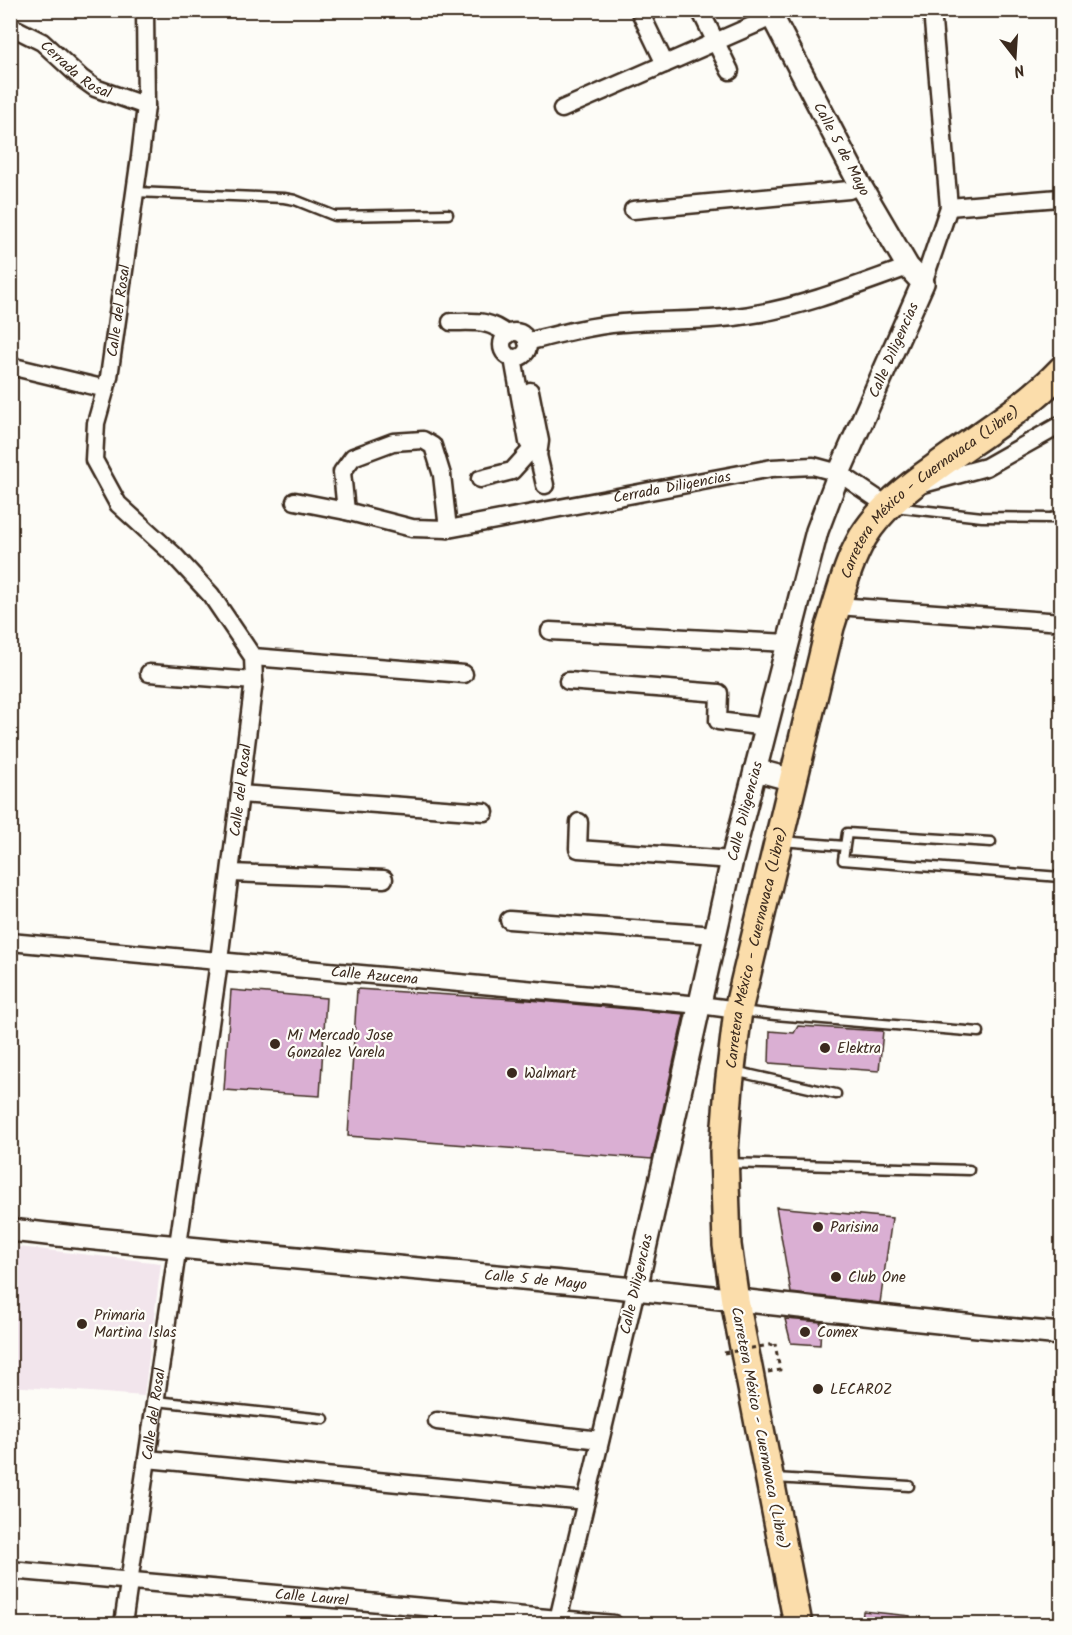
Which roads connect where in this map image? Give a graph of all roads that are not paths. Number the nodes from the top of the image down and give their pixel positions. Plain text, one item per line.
1 (145, 10) edge
2 (700, 10) edge
3 (932, 10) edge
4 (640, 12) dead end
5 (771, 14) edge
6 (10, 26) edge
7 (716, 41) junction
8 (665, 64) junction
9 (730, 71) dead end
10 (146, 106) junction
11 (562, 109) dead end
12 (860, 185) junction
13 (135, 192) junction
14 (1059, 198) dead end
15 (949, 207) junction
16 (633, 210) dead end
17 (448, 214) dead end
18 (908, 267) junction
19 (923, 283) junction
20 (451, 322) dead end
21 (521, 352) junction
22 (10, 366) edge
23 (1062, 370) edge
24 (106, 388) junction
25 (1062, 424) edge
26 (537, 448) junction
27 (839, 473) junction
28 (480, 479) dead end
29 (545, 485) dead end
30 (898, 497) junction
31 (294, 501) dead end
32 (346, 511) junction
33 (1062, 515) edge
34 (448, 529) junction
35 (837, 606) junction
36 (1062, 622) edge
37 (550, 631) dead end
38 (788, 643) junction
39 (253, 657) junction
40 (149, 673) dead end
41 (464, 674) dead end
42 (254, 681) junction
43 (568, 681) dead end
44 (766, 727) junction
45 (755, 770) junction
46 (793, 780) junction
47 (240, 794) junction
48 (485, 812) dead end
49 (579, 822) dead end
50 (778, 840) junction
51 (991, 842) dead end
52 (845, 846) junction
53 (732, 860) junction
54 (231, 873) junction
55 (1060, 877) dead end
56 (384, 879) dead end
57 (509, 920) dead end
58 (716, 935) junction
59 (10, 942) edge
60 (219, 962) junction
61 (700, 1005) junction
62 (738, 1010) junction
63 (979, 1032) dead end
64 (730, 1070) junction
65 (836, 1094) dead end
66 (724, 1163) junction
67 (969, 1170) dead end
68 (10, 1230) edge
69 (179, 1248) junction
70 (636, 1289) junction
71 (735, 1301) junction
72 (1062, 1334) edge
73 (156, 1401) junction
74 (324, 1419) dead end
75 (437, 1421) dead end
76 (600, 1440) junction
77 (147, 1459) junction
78 (770, 1478) junction
79 (909, 1486) dead end
80 (586, 1501) junction
81 (10, 1570) edge
82 (129, 1582) junction
83 (557, 1622) edge
84 (123, 1624) edge
85 (614, 1624) edge
86 (798, 1624) edge

1 - 10 street, Calle del Rosal
2 - 7 street
3 - 15 street, Calle Diligencias
4 - 8 street
5 - 7 street
5 - 12 street, Calle 5 de Mayo
6 - 10 street, Cerrada Rosal
7 - 8 street
7 - 9 street
8 - 11 street
10 - 13 street, Calle del Rosal
12 - 16 street
12 - 18 street, Calle 5 de Mayo
13 - 17 lane
13 - 24 street, Calle del Rosal
14 - 15 street
15 - 19 street, Calle Diligencias
18 - 19 street, Calle 5 de Mayo
18 - 21 street
19 - 27 street, Calle Diligencias
20 - 21 street
21 - 26 street
22 - 24 street
23 - 30 main road, Carretera México - Cuernavaca (Libre)
24 - 39 street, Calle del Rosal
25 - 30 street
26 - 28 street
26 - 29 street
27 - 30 street, Cerrada Diligencias
27 - 34 street, Cerrada Diligencias
27 - 38 street, Calle Diligencias
30 - 33 lane
30 - 35 main road, Carretera México - Cuernavaca (Libre)
31 - 32 street, Cerrada Diligencias
32 - 34 street, Cerrada Diligencias
32 - 34 street
35 - 36 street
35 - 46 main road, Carretera México - Cuernavaca (Libre)
37 - 38 street
38 - 44 street, Calle Diligencias
39 - 41 street
39 - 42 street, Calle del Rosal
40 - 42 street
42 - 47 street, Calle del Rosal
43 - 44 street
44 - 45 street, Calle Diligencias
45 - 46 street
45 - 53 street, Calle Diligencias
46 - 50 main road, Carretera México - Cuernavaca (Libre)
47 - 48 street
47 - 54 street, Calle del Rosal
49 - 53 street
50 - 52 lane
50 - 62 main road, Carretera México - Cuernavaca (Libre)
51 - 52 lane
52 - 55 lane
53 - 58 street, Calle Diligencias
54 - 56 street
54 - 60 street, Calle del Rosal
57 - 58 street
58 - 61 street, Calle Diligencias
59 - 60 street, Calle Azucena
60 - 61 street, Calle Azucena
60 - 69 street, Calle del Rosal
61 - 62 street, Calle Azucena
61 - 70 street, Calle Diligencias
62 - 63 lane
62 - 64 main road, Carretera México - Cuernavaca (Libre)
64 - 65 lane
64 - 66 main road, Carretera México - Cuernavaca (Libre)
66 - 67 lane
66 - 71 main road, Carretera México - Cuernavaca (Libre)
68 - 69 street, Calle 5 de Mayo
69 - 70 street, Calle 5 de Mayo
69 - 73 street, Calle del Rosal
70 - 71 street, Calle 5 de Mayo
70 - 76 street, Calle Diligencias
71 - 72 street, Calle 5 de Mayo
71 - 78 main road, Carretera México - Cuernavaca (Libre)
73 - 74 lane
73 - 77 street, Calle del Rosal
75 - 76 street
76 - 80 street, Calle Diligencias
77 - 80 street
77 - 82 street, Calle del Rosal
78 - 79 lane
78 - 86 main road, Carretera México - Cuernavaca (Libre)
80 - 83 street, Calle Diligencias
81 - 82 street, Calle Laurel
82 - 83 street, Calle Laurel
82 - 84 street, Calle del Rosal
83 - 85 street, Calle Laurel

